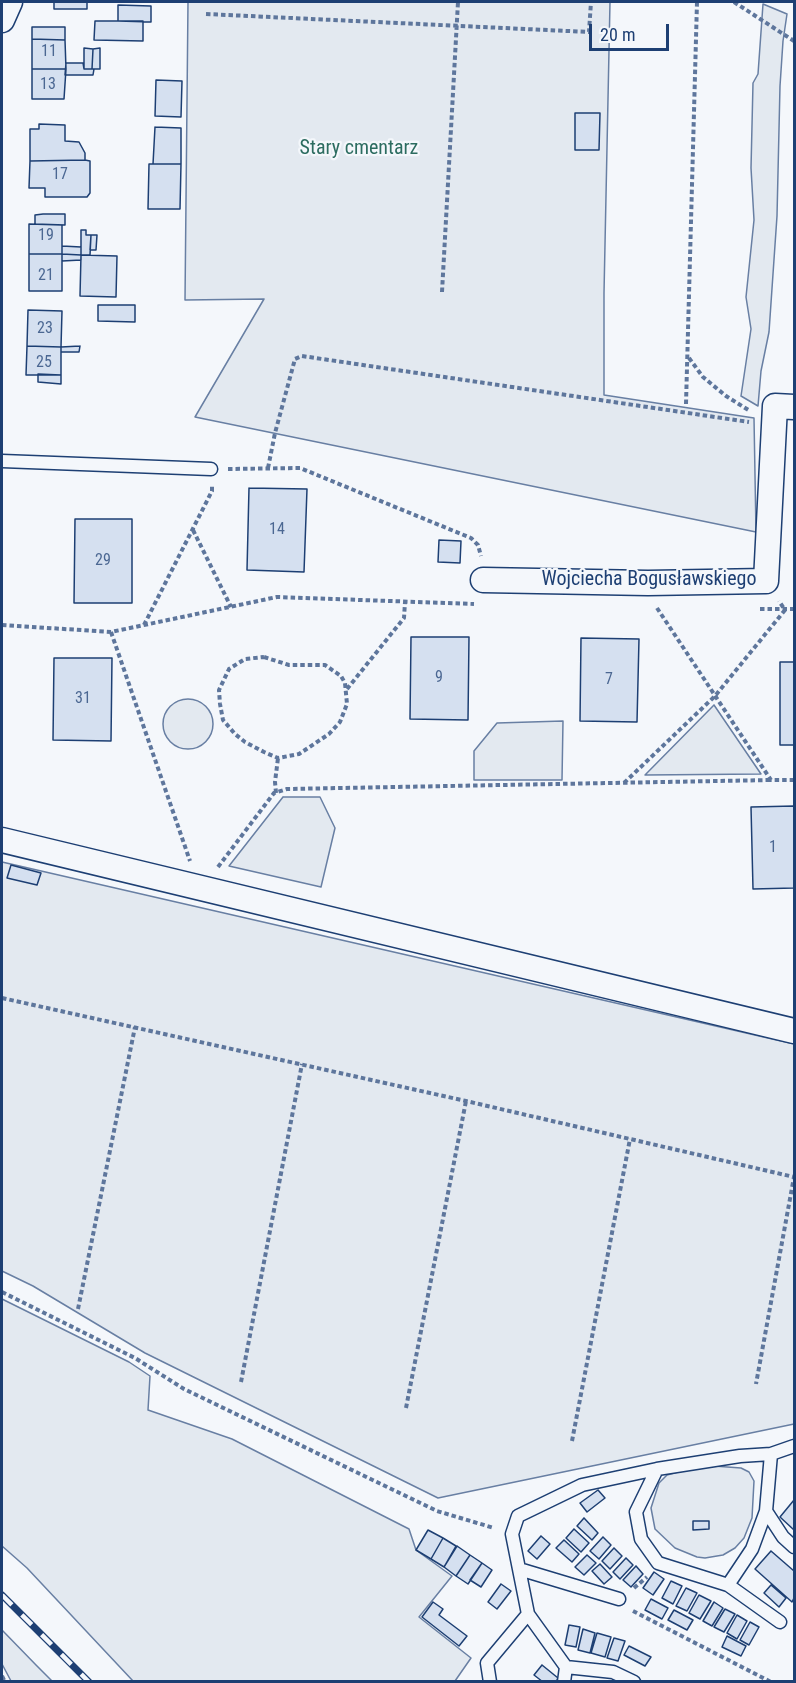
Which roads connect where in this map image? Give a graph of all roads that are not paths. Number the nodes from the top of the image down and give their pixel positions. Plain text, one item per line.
1 (10, 2) edge
2 (2, 20) edge
3 (795, 407) edge
4 (2, 461) edge
5 (211, 469) road end
6 (483, 580) road end
7 (2, 840) edge
8 (795, 1031) edge
9 (795, 1446) edge
10 (771, 1454) junction
11 (657, 1469) junction
12 (766, 1511) junction
13 (795, 1547) edge
14 (519, 1569) junction
15 (728, 1585) junction
16 (619, 1599) road end
17 (528, 1614) junction
18 (780, 1623) dead end
19 (566, 1667) junction
20 (490, 1682) edge
21 (564, 1682) edge
22 (634, 1682) edge

1 - 2 street
3 - 6 street, Wojciecha Bogusławskiego
4 - 5 lane
7 - 8 street
9 - 10 lane
10 - 11 lane
10 - 12 lane
11 - 14 lane
11 - 15 lane
12 - 13 lane
12 - 15 lane
14 - 16 lane
14 - 17 lane
15 - 18 lane
17 - 19 lane
17 - 20 lane
19 - 21 lane
19 - 22 lane

